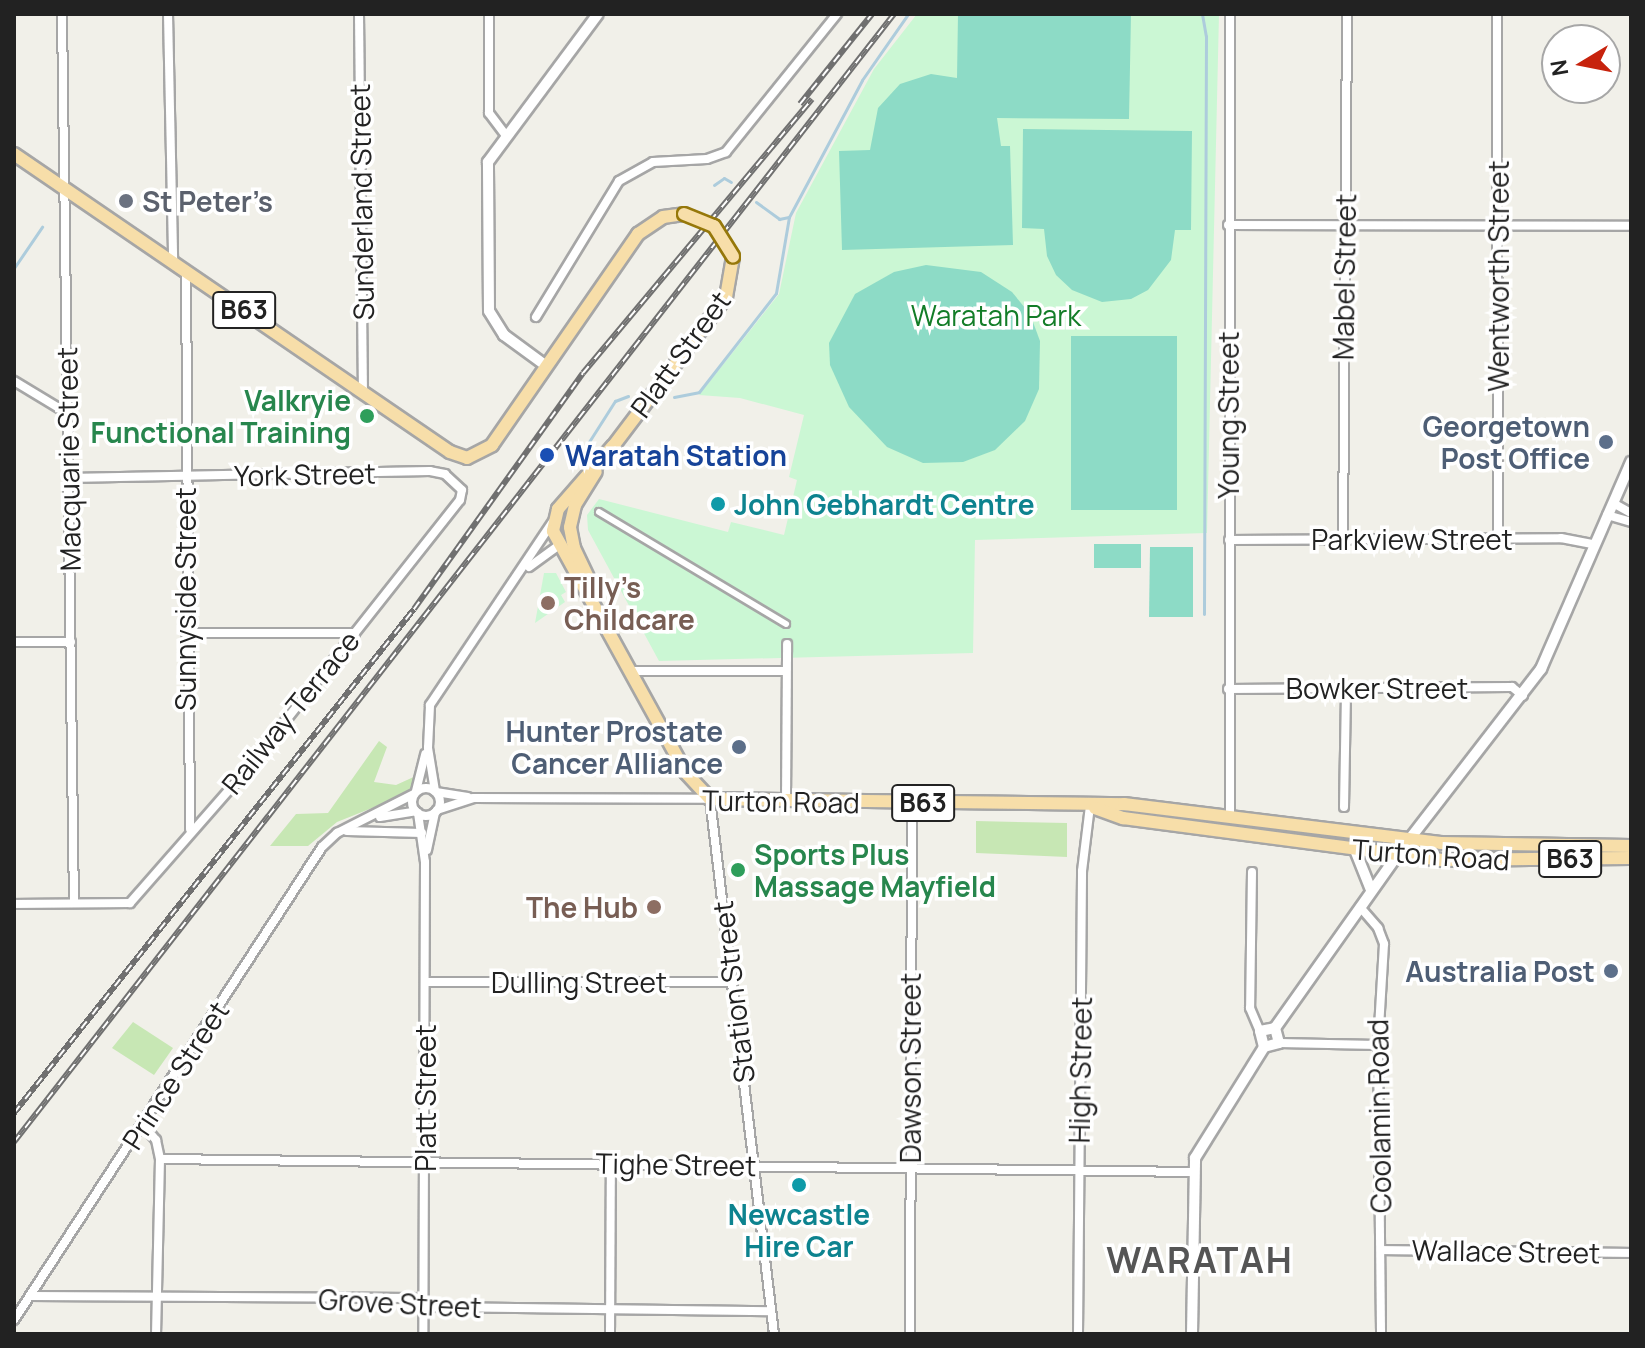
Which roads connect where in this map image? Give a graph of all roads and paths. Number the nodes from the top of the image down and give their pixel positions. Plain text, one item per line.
1 (62, 14) edge
2 (168, 14) edge
3 (359, 14) edge
4 (489, 14) edge
5 (598, 14) edge
6 (837, 14) edge
7 (1230, 14) edge
8 (1347, 14) edge
9 (1497, 14) edge
10 (505, 134) junction
11 (14, 154) edge
12 (64, 188) junction
13 (1344, 222) junction
14 (1498, 223) junction
15 (1228, 225) junction
16 (1631, 226) edge
17 (173, 262) junction
18 (186, 272) junction
19 (536, 317) dead end
20 (545, 365) junction
21 (14, 381) edge
22 (363, 391) junction
23 (67, 413) junction
24 (1631, 462) edge
25 (445, 474) joint
26 (185, 477) junction
27 (68, 478) junction
28 (575, 497) junction
29 (1613, 503) junction
30 (599, 512) dead end
31 (1631, 513) edge
32 (1607, 515) junction
33 (1631, 522) edge
34 (552, 523) junction
35 (1343, 539) junction
36 (1498, 539) junction
37 (1229, 540) junction
38 (1593, 544) junction
39 (559, 545) junction
40 (526, 570) junction
41 (786, 624) dead end
42 (186, 633) junction
43 (355, 633) junction
44 (14, 642) edge
45 (71, 642) junction
46 (787, 644) dead end
47 (632, 671) junction
48 (786, 671) junction
49 (1228, 689) junction
50 (1346, 689) junction
51 (1523, 696) junction
52 (427, 742) junction
53 (436, 791) junction
54 (415, 794) junction
55 (473, 798) junction
56 (710, 799) junction
57 (786, 801) junction
58 (912, 803) junction
59 (1090, 806) junction
60 (1344, 807) dead end
61 (417, 812) junction
62 (436, 812) junction
63 (1230, 815) junction
64 (376, 818) junction
65 (190, 829) junction
66 (339, 832) junction
67 (422, 833) junction
68 (1411, 839) junction
69 (1631, 846) edge
70 (1355, 850) junction
71 (1398, 854) junction
72 (1631, 858) edge
73 (425, 862) junction
74 (1252, 872) dead end
75 (1371, 890) junction
76 (74, 903) junction
77 (14, 904) edge
78 (1360, 907) junction
79 (425, 982) junction
80 (733, 982) junction
81 (1275, 1028) junction
82 (1260, 1031) junction
83 (1279, 1043) junction
84 (1378, 1045) junction
85 (1264, 1047) junction
86 (143, 1125) junction
87 (160, 1159) junction
88 (425, 1161) junction
89 (611, 1163) junction
90 (754, 1166) junction
91 (910, 1168) junction
92 (1079, 1171) junction
93 (1193, 1172) junction
94 (1381, 1250) junction
95 (1631, 1253) edge
96 (30, 1296) junction
97 (156, 1297) junction
98 (423, 1303) junction
99 (610, 1309) junction
100 (771, 1311) junction
101 (14, 1320) edge
102 (156, 1334) edge
103 (423, 1334) edge
104 (610, 1334) edge
105 (774, 1334) edge
106 (910, 1334) edge
107 (1078, 1334) edge
108 (1192, 1334) edge
109 (1381, 1334) edge

1 - 12 street, Macquarie Street
2 - 17 street
3 - 22 street, Sunderland Street
4 - 10 street
5 - 10 street
6 - 19 street
7 - 15 street, Young Street
8 - 13 street, Mabel Street
9 - 14 street, Wentworth Street
10 - 20 street
11 - 12 main road, B63
12 - 17 main road, B63
12 - 23 street, Macquarie Street
13 - 14 street
13 - 15 street
13 - 35 street, Mabel Street
14 - 16 street
14 - 36 street, Wentworth Street
15 - 37 street, Young Street
17 - 18 main road, B63
18 - 22 main road, B63
18 - 26 street, Sunnyside Street
20 - 22 main road, B63
20 - 28 main road, Platt Street / B63, bridge
21 - 23 street
23 - 27 street, Macquarie Street
24 - 29 street
25 - 26 street, York Street
25 - 43 street, Railway Terrace
26 - 27 street, York Street
26 - 42 street, Sunnyside Street
27 - 45 street, Macquarie Street
28 - 34 main road, B63
28 - 39 main road
28 - 47 main road, B63
29 - 31 street
29 - 32 street
30 - 41 street
32 - 33 street
32 - 38 street
34 - 39 main road, B63
34 - 40 street
35 - 36 street, Parkview Street
35 - 37 street, Parkview Street
36 - 38 street, Parkview Street
37 - 49 street, Young Street
38 - 51 street
39 - 40 street
39 - 47 main road, B63
40 - 52 street
42 - 43 street
42 - 65 street, Sunnyside Street
43 - 65 street, Railway Terrace
44 - 45 street
45 - 76 street, Macquarie Street
46 - 48 street
47 - 48 street
47 - 56 main road, B63
48 - 57 street
49 - 50 street, Bowker Street
49 - 63 street, Young Street
50 - 51 street, Bowker Street
50 - 60 street
51 - 68 street
52 - 53 street
52 - 54 street
53 - 54 street, Turton Road
53 - 55 street, Turton Road
53 - 62 street, Platt Street
54 - 61 street, Platt Street
54 - 64 street, Prince Street
55 - 56 street, Turton Road
55 - 62 street, Turton Road
56 - 57 main road, Turton Road / B63
56 - 80 street, Station Street
57 - 58 main road, Turton Road / B63
58 - 59 main road, Turton Road / B63
58 - 91 street, Dawson Street
59 - 63 main road, Turton Road / B63
59 - 70 main road, Turton Road / B63
59 - 92 street, High Street
61 - 62 street, Turton Road
61 - 64 street, Prince Street
61 - 67 street, Platt Street
62 - 73 street, Platt Street
63 - 68 main road, Turton Road / B63
64 - 66 street, Prince Street
65 - 76 street, Railway Terrace
66 - 67 street
66 - 86 street, Prince Street
67 - 73 street, Platt Street
68 - 69 main road, Turton Road / B63
68 - 71 street
70 - 71 main road, Turton Road / B63
70 - 75 street
71 - 72 main road, Turton Road / B63
71 - 75 street
73 - 79 street, Platt Street
74 - 82 street
75 - 78 street
76 - 77 street
78 - 81 street
78 - 84 street, Coolamin Road
79 - 80 street, Dulling Street
79 - 88 street, Platt Street
80 - 90 street, Station Street
81 - 82 street
81 - 83 street
82 - 85 street
83 - 84 street
83 - 85 street
84 - 94 street, Coolamin Road
85 - 93 street
86 - 87 street
86 - 96 street, Prince Street
87 - 88 street, Tighe Street
87 - 97 street
88 - 89 street, Tighe Street
88 - 98 street, Platt Street
89 - 90 street, Tighe Street
89 - 99 street
90 - 91 street, Tighe Street
90 - 100 street, Station Street
91 - 92 street, Tighe Street
91 - 106 street, Dawson Street
92 - 93 street, Tighe Street
92 - 107 street, High Street
93 - 108 street
94 - 95 street, Wallace Street
94 - 109 street, Coolamin Road
96 - 97 street, Grove Street
96 - 101 street, Prince Street
97 - 98 street, Grove Street
97 - 102 street
98 - 99 street, Grove Street
98 - 103 street, Platt Street
99 - 100 street, Grove Street
99 - 104 street
100 - 105 street, Station Street

